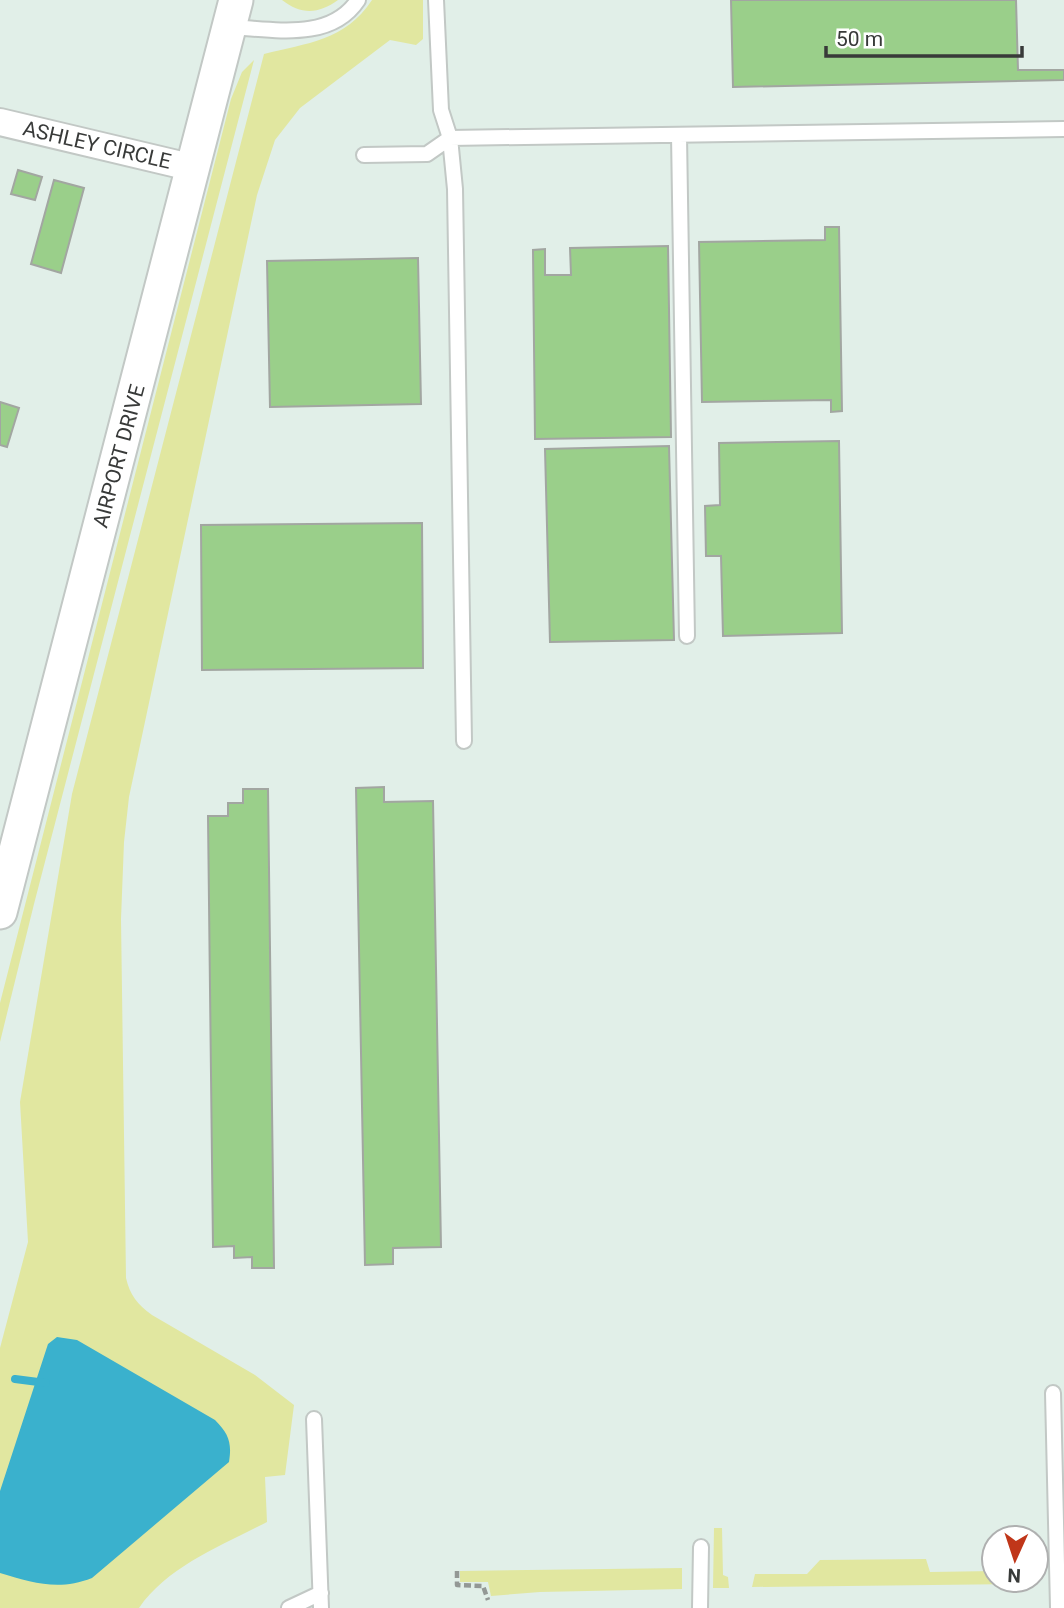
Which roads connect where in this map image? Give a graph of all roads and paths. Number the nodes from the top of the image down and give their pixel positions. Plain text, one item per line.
1 (358, 0) edge
2 (436, 0) edge
3 (233, 13) edge
4 (0, 122) edge
5 (1064, 129) edge
6 (679, 135) junction
7 (450, 138) junction
8 (364, 155) dead end
9 (194, 168) junction
10 (687, 636) dead end
11 (464, 741) dead end
12 (0, 912) edge
13 (1053, 1393) dead end
14 (314, 1419) dead end
15 (701, 1547) dead end
16 (457, 1571) dead end
17 (488, 1600) dead end
18 (321, 1601) edge
19 (289, 1608) edge
20 (700, 1608) edge
21 (1058, 1608) edge

1 - 3 lane
2 - 7 lane
3 - 9 street, AIRPORT DRIVE
4 - 9 street, ASHLEY CIRCLE
5 - 6 lane
6 - 7 lane
6 - 10 lane
7 - 8 lane
7 - 11 lane
9 - 12 street, AIRPORT DRIVE
13 - 21 lane
14 - 18 lane
15 - 20 lane
16 - 17 path
18 - 19 lane

